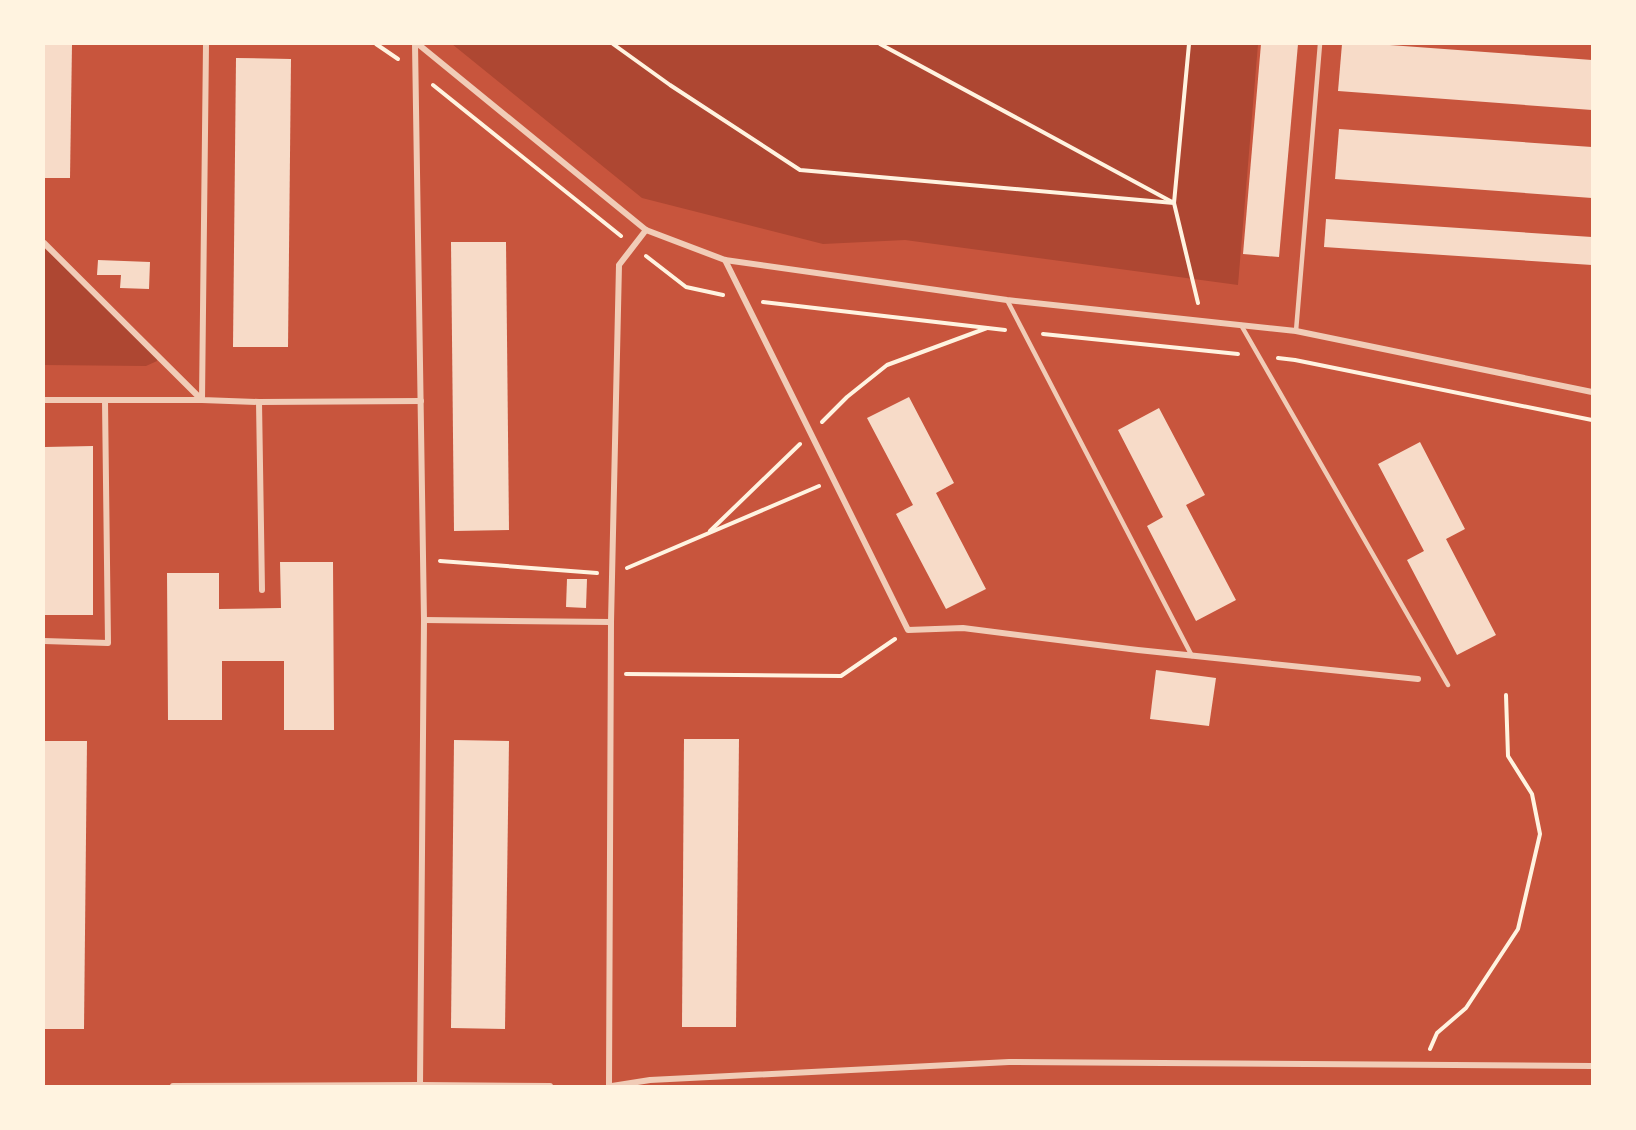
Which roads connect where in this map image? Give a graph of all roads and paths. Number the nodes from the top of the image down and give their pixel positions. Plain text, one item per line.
1 (207, 44) edge
2 (416, 44) edge
3 (613, 44) edge
4 (880, 44) edge
5 (1190, 44) edge
6 (1320, 44) edge
7 (1174, 203) junction
8 (646, 230) junction
9 (44, 243) edge
10 (725, 260) junction
11 (1007, 300) junction
12 (1202, 321) junction
13 (1241, 325) junction
14 (989, 328) dead end
15 (1296, 331) junction
16 (1593, 392) edge
17 (44, 400) edge
18 (202, 400) junction
19 (105, 401) junction
20 (420, 401) junction
21 (259, 402) junction
22 (811, 434) junction
23 (834, 480) junction
24 (707, 534) junction
25 (423, 559) junction
26 (612, 574) junction
27 (262, 590) dead end
28 (424, 620) junction
29 (610, 622) junction
30 (908, 630) junction
31 (44, 641) edge
32 (1192, 656) junction
33 (610, 674) junction
34 (1418, 679) dead end
35 (1448, 685) dead end
36 (1506, 695) dead end
37 (1423, 1064) junction
38 (1593, 1066) edge
39 (420, 1085) junction
40 (173, 1086) edge
41 (550, 1086) edge
42 (611, 1086) edge

1 - 18 street
2 - 8 street
2 - 20 street
3 - 7 path
4 - 7 path
5 - 7 path
6 - 15 lane
7 - 12 path
8 - 10 street
8 - 26 street
9 - 18 street
10 - 11 street
10 - 22 street
11 - 12 street
11 - 32 lane
12 - 13 street
13 - 15 street
13 - 35 lane
14 - 22 path
15 - 16 street
17 - 19 street
18 - 19 street
18 - 21 street
19 - 31 street
20 - 21 street
20 - 25 street
21 - 27 street
22 - 23 street
22 - 24 path
23 - 24 path
23 - 30 street
24 - 26 path
25 - 26 path
25 - 28 street
26 - 29 street
28 - 29 street
28 - 39 street
29 - 33 street
30 - 32 street
30 - 33 path
32 - 34 street
33 - 42 street
36 - 37 path
37 - 38 street
37 - 42 street
39 - 40 street
39 - 41 street

